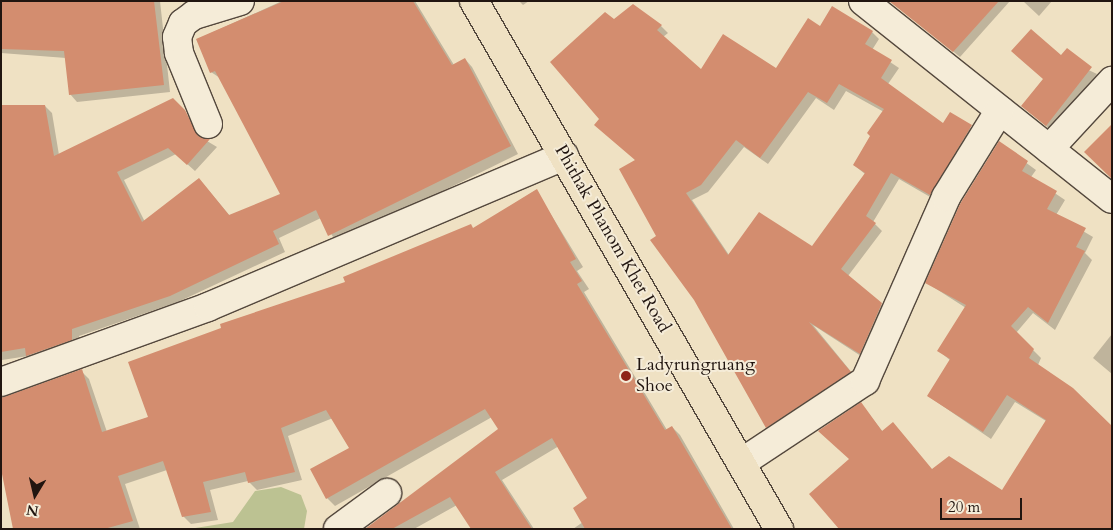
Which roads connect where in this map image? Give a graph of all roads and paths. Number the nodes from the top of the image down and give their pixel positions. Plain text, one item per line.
1 (240, 1) edge
2 (474, 1) edge
3 (863, 1) edge
4 (1112, 81) edge
5 (1000, 110) junction
6 (208, 124) dead end
7 (1049, 149) junction
8 (564, 156) junction
9 (1112, 199) edge
10 (1, 382) edge
11 (741, 463) junction
12 (387, 493) dead end
13 (338, 529) edge
14 (779, 529) edge

1 - 6 street
2 - 8 main road, Phithak Phanom Khet Road
3 - 5 street
4 - 7 street
5 - 7 street
5 - 11 street
7 - 9 street
8 - 10 street
8 - 11 main road, Phithak Phanom Khet Road
11 - 14 main road, Phithak Phanom Khet Road
12 - 13 street

